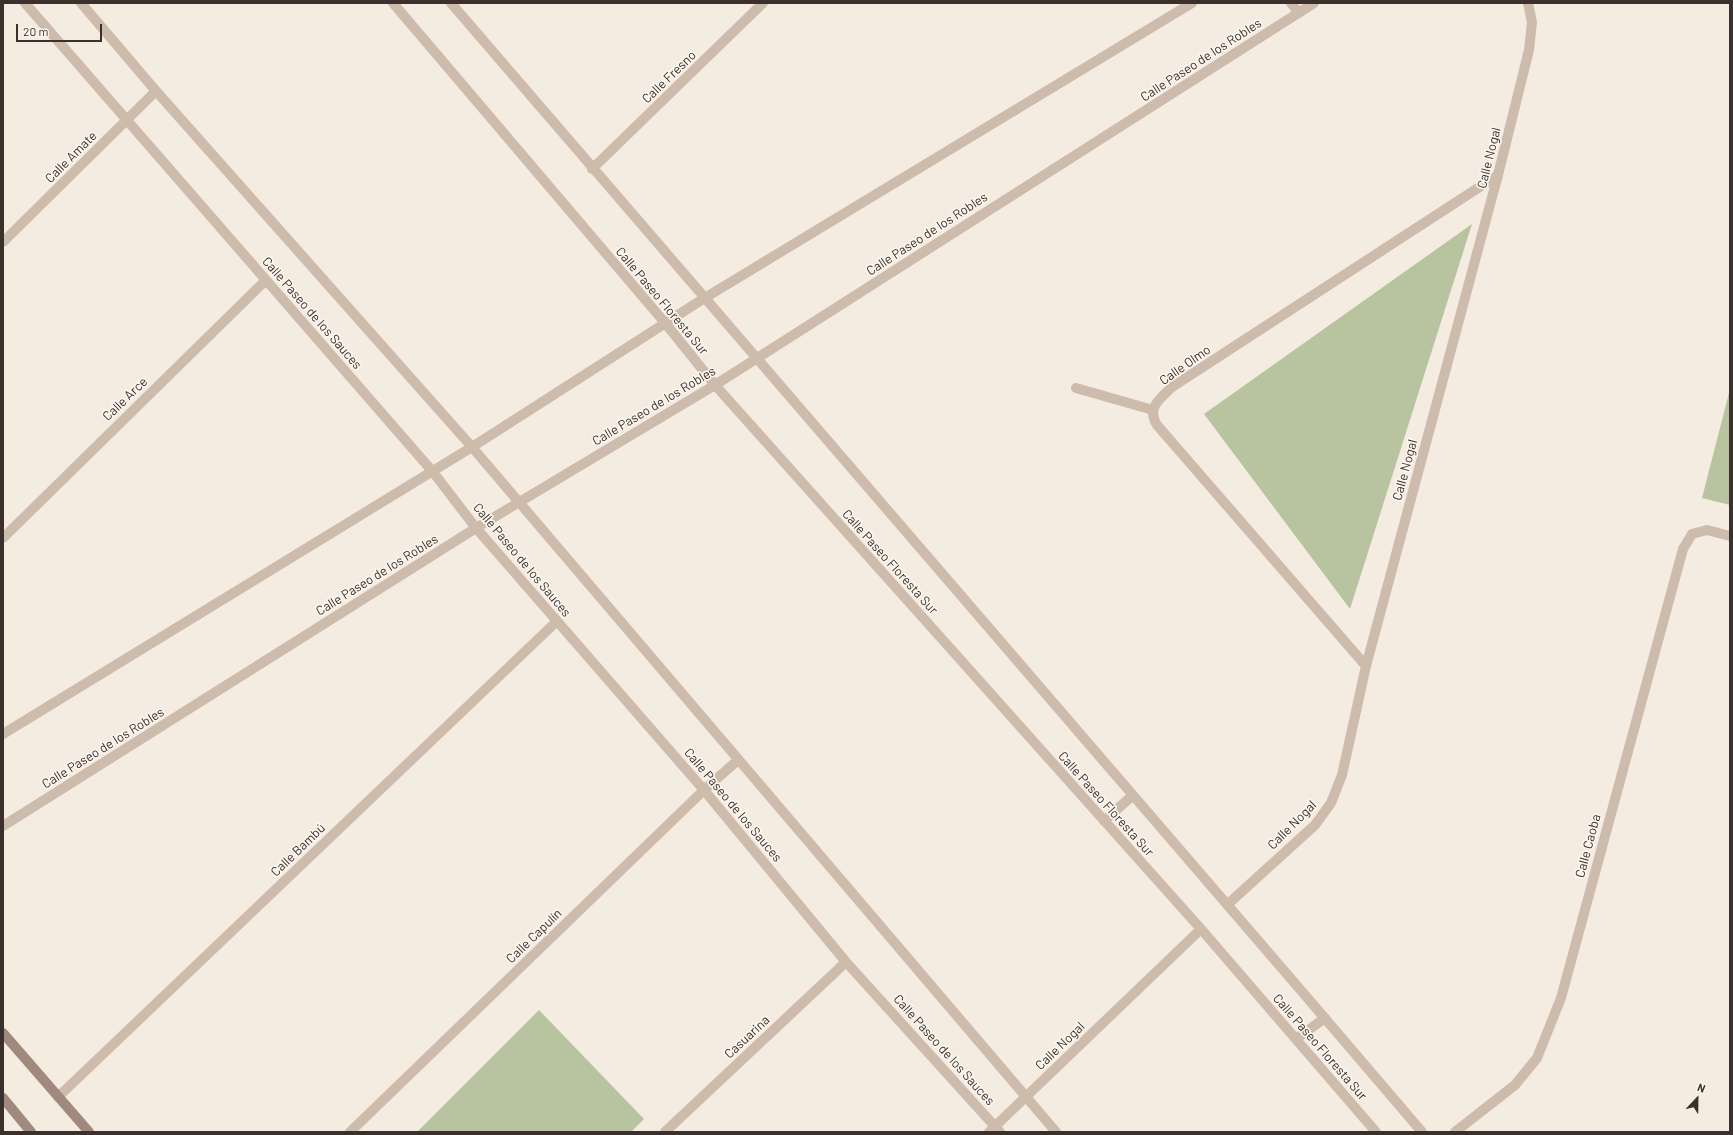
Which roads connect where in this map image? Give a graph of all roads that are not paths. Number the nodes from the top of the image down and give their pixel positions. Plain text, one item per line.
1 (25, 3) edge
2 (81, 3) edge
3 (394, 3) edge
4 (451, 3) edge
5 (763, 3) edge
6 (1192, 3) edge
7 (1291, 3) edge
8 (1314, 3) edge
9 (1528, 3) edge
10 (1298, 13) junction
11 (156, 91) junction
12 (127, 121) junction
13 (592, 169) junction
14 (1498, 175) junction
15 (3, 242) edge
16 (266, 280) junction
17 (703, 299) junction
18 (666, 324) junction
19 (755, 359) junction
20 (715, 385) junction
21 (1076, 388) dead end
22 (1152, 410) junction
23 (472, 447) junction
24 (433, 472) junction
25 (519, 502) junction
26 (476, 528) junction
27 (1730, 536) edge
28 (3, 538) edge
29 (556, 622) junction
30 (1366, 666) junction
31 (3, 734) edge
32 (738, 760) junction
33 (704, 790) junction
34 (1133, 795) junction
35 (1104, 821) junction
36 (3, 826) edge
37 (1228, 904) junction
38 (1201, 929) junction
39 (846, 962) junction
40 (1325, 1018) junction
41 (3, 1033) edge
42 (1296, 1039) junction
43 (58, 1097) junction
44 (1025, 1097) junction
45 (3, 1098) edge
46 (995, 1130) edge
47 (31, 1132) edge
48 (89, 1132) edge
49 (350, 1132) edge
50 (665, 1132) edge
51 (1056, 1132) edge
52 (1376, 1132) edge
53 (1422, 1132) edge
54 (1455, 1132) edge

1 - 12 street, Calle Paseo de los Sauces
2 - 11 street
3 - 18 street, Calle Paseo Floresta Sur
4 - 13 street, Calle Paseo Floresta Sur
5 - 13 street, Calle Fresno
6 - 17 street
7 - 10 street
8 - 10 street, Calle Paseo de los Robles
9 - 14 street, Calle Nogal
10 - 19 street, Calle Paseo de los Robles
11 - 12 street, Calle Amate
11 - 23 street
12 - 15 street, Calle Amate
12 - 16 street, Calle Paseo de los Sauces
13 - 17 street, Calle Paseo Floresta Sur
14 - 22 street, Calle Olmo
14 - 30 street, Calle Nogal
16 - 24 street, Calle Paseo de los Sauces
16 - 28 street, Calle Arce
17 - 18 street
17 - 19 street, Calle Paseo Floresta Sur
18 - 20 street, Calle Paseo Floresta Sur
18 - 23 street
19 - 20 street, Calle Paseo de los Robles
19 - 34 street, Calle Paseo Floresta Sur
20 - 25 street, Calle Paseo de los Robles
20 - 35 street, Calle Paseo Floresta Sur
21 - 22 street
22 - 30 street
23 - 24 street
23 - 25 street
24 - 26 street, Calle Paseo de los Sauces
24 - 31 street
25 - 26 street, Calle Paseo de los Robles
25 - 32 street
26 - 29 street, Calle Paseo de los Sauces
26 - 36 street, Calle Paseo de los Robles
27 - 54 street, Calle Caoba
29 - 33 street, Calle Paseo de los Sauces
29 - 43 street, Calle Bambú
30 - 37 street, Calle Nogal
32 - 33 street, Calle Capulín
32 - 44 street
33 - 39 street, Calle Paseo de los Sauces
33 - 49 street, Calle Capulín
34 - 35 street
34 - 37 street, Calle Paseo Floresta Sur
35 - 38 street, Calle Paseo Floresta Sur
37 - 40 street, Calle Paseo Floresta Sur
38 - 42 street, Calle Paseo Floresta Sur
38 - 44 street, Calle Nogal
39 - 46 street, Calle Paseo de los Sauces
39 - 50 street, Casuarina
40 - 42 street
40 - 53 street, Calle Paseo Floresta Sur
41 - 43 main road
42 - 52 street, Calle Paseo Floresta Sur
43 - 48 main road
44 - 46 street, Calle Nogal
44 - 51 street
45 - 47 main road

